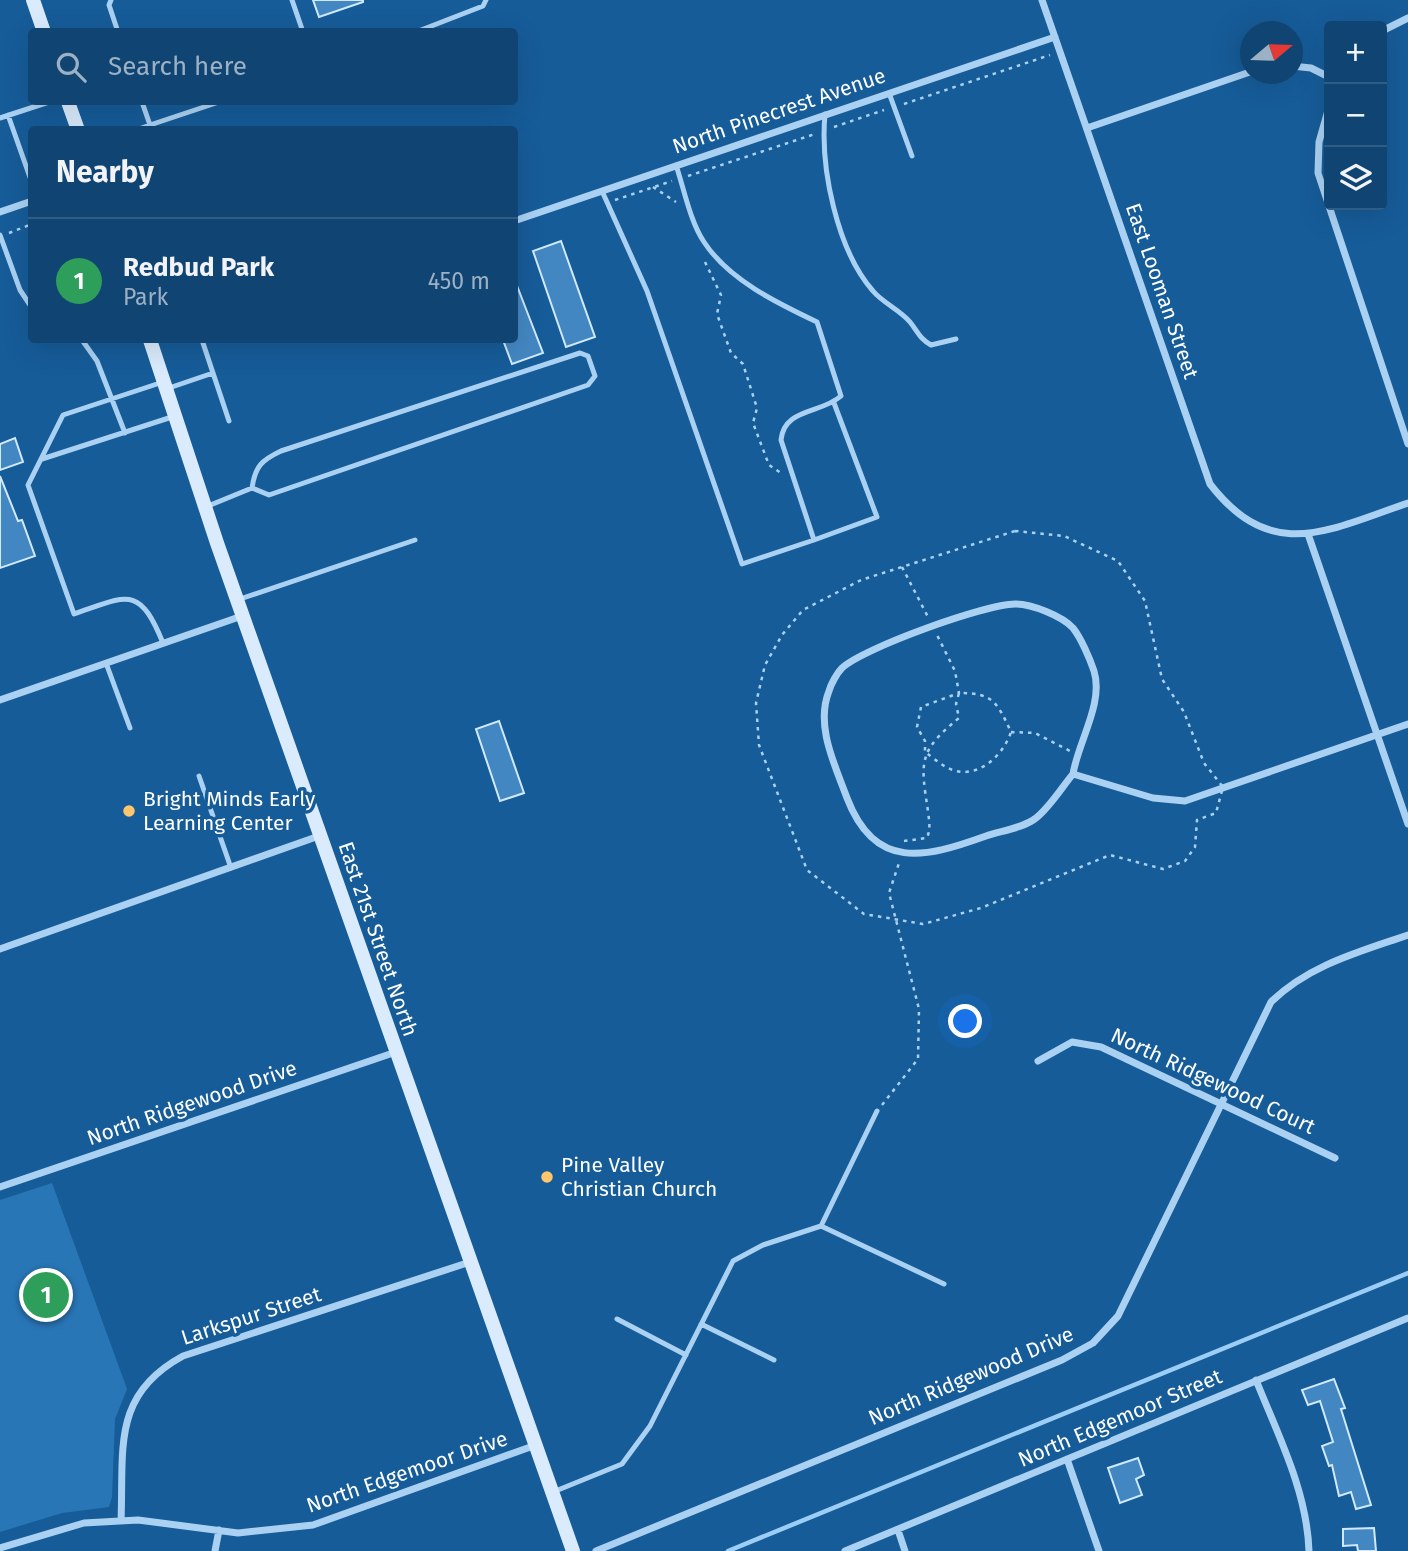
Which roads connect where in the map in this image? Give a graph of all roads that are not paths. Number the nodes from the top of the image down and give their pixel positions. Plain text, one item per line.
1 (33, 0) edge
2 (111, 0) edge
3 (292, 0) edge
4 (486, 0) edge
5 (1042, 0) edge
6 (1408, 18) edge
7 (43, 28) edge
8 (117, 28) edge
9 (302, 28) edge
10 (426, 28) edge
11 (1387, 28) edge
12 (1055, 37) junction
13 (1303, 67) edge
14 (1324, 74) edge
15 (1240, 76) edge
16 (889, 93) junction
17 (40, 105) edge
18 (69, 105) edge
19 (143, 105) edge
20 (211, 105) edge
21 (825, 114) junction
22 (8, 115) junction
23 (0, 118) edge
24 (1324, 124) edge
25 (77, 126) edge
26 (151, 126) edge
27 (154, 126) edge
28 (1087, 128) junction
29 (912, 156) dead end
30 (676, 165) junction
31 (28, 172) edge
32 (602, 191) junction
33 (28, 202) edge
34 (0, 212) edge
35 (518, 220) edge
36 (0, 236) edge
37 (28, 302) edge
38 (956, 339) dead end
39 (85, 343) edge
40 (154, 343) edge
41 (202, 343) edge
42 (213, 373) junction
43 (165, 385) junction
44 (112, 398) junction
45 (834, 403) junction
46 (175, 416) junction
47 (229, 421) dead end
48 (125, 433) junction
49 (1408, 444) edge
50 (42, 459) junction
51 (252, 488) junction
52 (1408, 503) edge
53 (205, 507) junction
54 (1308, 534) junction
55 (415, 540) dead end
56 (814, 540) junction
57 (237, 600) junction
58 (242, 616) junction
59 (163, 643) junction
60 (106, 663) junction
61 (0, 700) edge
62 (1408, 724) edge
63 (130, 728) dead end
64 (1377, 735) junction
65 (1073, 774) junction
66 (199, 776) dead end
67 (1408, 824) edge
68 (319, 836) junction
69 (231, 868) junction
70 (1408, 935) edge
71 (0, 949) edge
72 (396, 1052) junction
73 (1038, 1061) dead end
74 (1221, 1103) junction
75 (877, 1111) road end
76 (1335, 1158) dead end
77 (0, 1187) edge
78 (821, 1226) junction
79 (470, 1262) junction
80 (944, 1284) dead end
81 (1408, 1318) edge
82 (617, 1319) dead end
83 (701, 1324) junction
84 (686, 1354) junction
85 (774, 1360) dead end
86 (1256, 1380) junction
87 (536, 1445) junction
88 (1068, 1459) junction
89 (553, 1492) junction
90 (121, 1521) junction
91 (219, 1530) junction
92 (898, 1530) junction
93 (0, 1548) edge
94 (215, 1551) edge
95 (573, 1551) edge
96 (596, 1551) edge
97 (845, 1551) edge
98 (905, 1551) edge
99 (1099, 1551) edge
100 (1309, 1551) edge

1 - 7 main road
2 - 8 lane
3 - 9 lane
4 - 10 lane
5 - 12 street, East Looman Street
6 - 11 street
12 - 16 street, North Pinecrest Avenue
12 - 28 street, East Looman Street
13 - 14 street
15 - 28 street
16 - 21 street, North Pinecrest Avenue
16 - 29 lane
17 - 22 lane
18 - 25 main road
19 - 26 lane
20 - 27 lane
21 - 30 street, North Pinecrest Avenue
21 - 38 lane
22 - 23 lane
22 - 31 lane
24 - 49 street
28 - 54 street, East Looman Street
30 - 32 street, North Pinecrest Avenue
30 - 45 lane
32 - 35 street, North Pinecrest Avenue
32 - 56 lane
33 - 34 street
36 - 37 lane
39 - 44 lane
40 - 43 main road, East 21st Street North
41 - 42 lane
42 - 43 lane
42 - 47 lane
43 - 44 lane
43 - 46 main road, East 21st Street North
44 - 48 lane
44 - 50 lane
45 - 56 lane
45 - 56 lane
46 - 48 lane
46 - 53 main road, East 21st Street North
48 - 50 lane
50 - 59 lane
51 - 51 lane
51 - 53 lane
52 - 54 street
53 - 57 main road, East 21st Street North
54 - 64 street
55 - 57 lane
57 - 58 main road, East 21st Street North
58 - 59 street
58 - 68 main road, East 21st Street North
59 - 60 street
60 - 61 street
60 - 63 lane
62 - 64 street
64 - 65 street
64 - 67 street
65 - 65 street
66 - 69 lane
68 - 69 street
68 - 72 main road, East 21st Street North
69 - 71 street
70 - 74 street, North Ridgewood Drive
72 - 77 street, North Ridgewood Drive
72 - 79 main road, East 21st Street North
73 - 74 street, North Ridgewood Court
74 - 76 street, North Ridgewood Court
74 - 96 street, North Ridgewood Drive
75 - 78 lane
78 - 80 lane
78 - 83 lane
79 - 87 main road, East 21st Street North
79 - 90 street, Larkspur Street
81 - 86 street, North Edgemoor Street
82 - 84 lane
83 - 84 lane
83 - 85 lane
84 - 89 lane
86 - 88 street, North Edgemoor Street
86 - 100 street
87 - 89 main road, East 21st Street North
87 - 91 street, North Edgemoor Drive
88 - 92 street, North Edgemoor Street
88 - 99 street
89 - 95 main road, East 21st Street North
90 - 91 street, North Edgemoor Drive
90 - 93 street, North Edgemoor Drive
91 - 94 street
92 - 97 street, North Edgemoor Street
92 - 98 street

